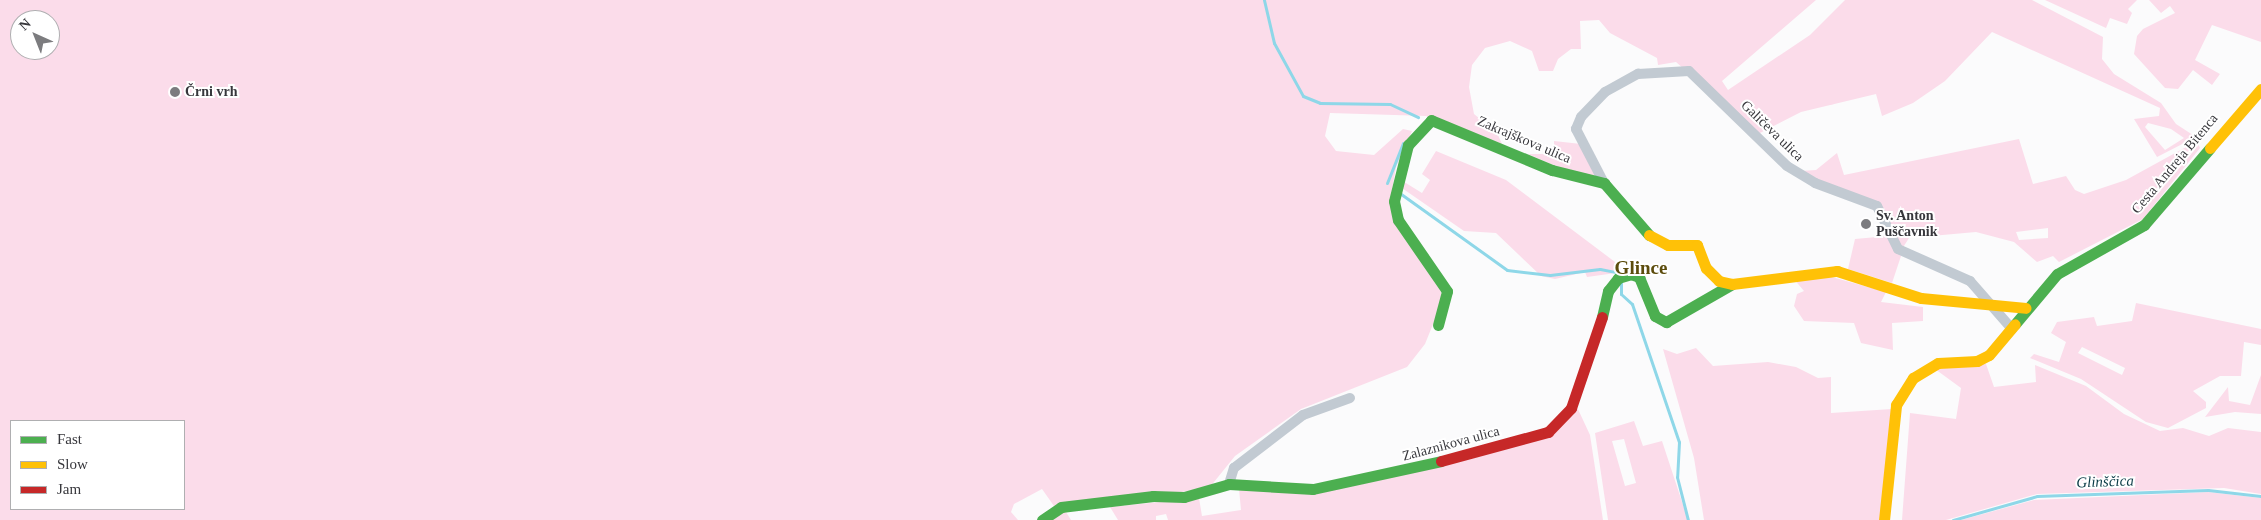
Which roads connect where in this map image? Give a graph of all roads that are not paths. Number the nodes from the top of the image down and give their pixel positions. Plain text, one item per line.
1 (2261, 89) edge
2 (1604, 183) junction
3 (1732, 284) junction
4 (1996, 308) junction
5 (2026, 308) junction
6 (1438, 325) dead end
7 (2012, 329) junction
8 (1350, 398) dead end
9 (1229, 484) junction
10 (1042, 520) edge
11 (1884, 520) edge

1 - 5 street, Cesta Andreja Bitenca
2 - 3 street
2 - 4 street, Galičeva ulica
2 - 6 street, Zakrajškova ulica
3 - 4 street
3 - 9 street, Zalaznikova ulica
4 - 5 street
4 - 7 street
5 - 7 street, Cesta Andreja Bitenca
7 - 11 street, Cesta Andreja Bitenca
8 - 9 street
9 - 10 street, Zalaznikova ulica

